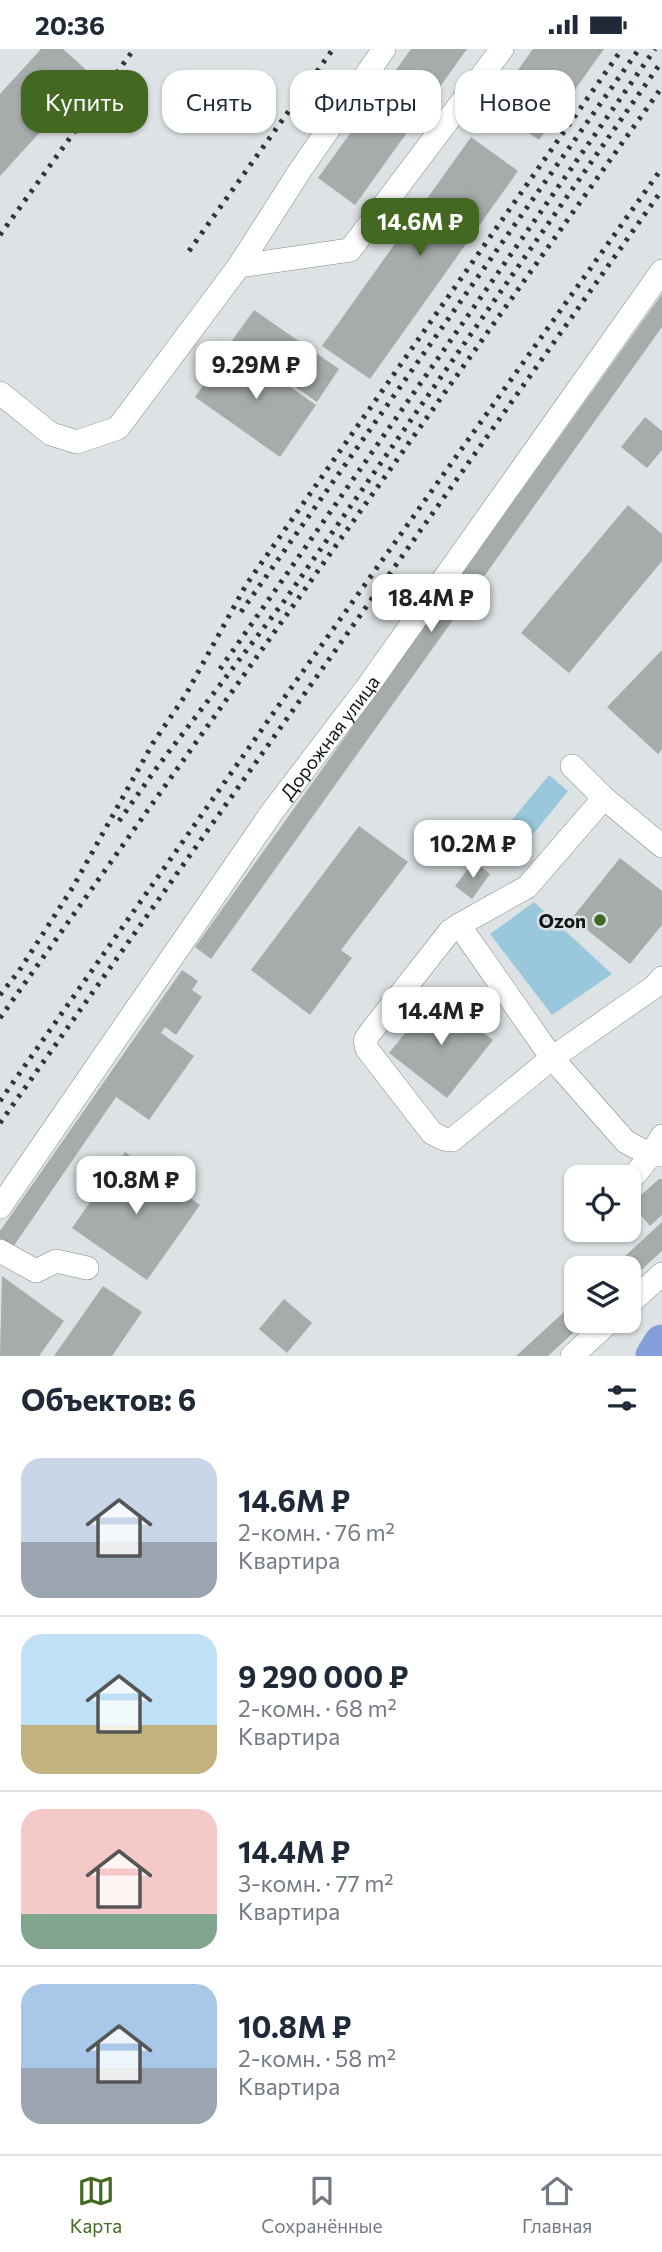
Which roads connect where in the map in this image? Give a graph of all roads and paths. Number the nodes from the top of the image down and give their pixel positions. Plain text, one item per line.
1 (384, 49) edge
2 (502, 49) edge
3 (239, 266) junction
4 (662, 271) edge
5 (0, 393) edge
6 (572, 766) dead end
7 (604, 798) junction
8 (662, 846) edge
9 (459, 925) junction
10 (662, 978) edge
11 (552, 1058) junction
12 (658, 1149) edge
13 (641, 1168) edge
14 (0, 1207) edge
15 (0, 1251) edge
16 (87, 1268) dead end
17 (662, 1274) edge
18 (641, 1293) edge
19 (597, 1333) edge
20 (572, 1356) edge

1 - 3 lane
2 - 3 lane
3 - 5 lane
4 - 14 lane, Дорожная улица
6 - 7 lane
7 - 8 lane
7 - 9 lane
9 - 11 lane
9 - 11 lane
10 - 11 lane
11 - 12 lane
12 - 13 lane
15 - 16 lane
17 - 18 lane
19 - 20 lane

